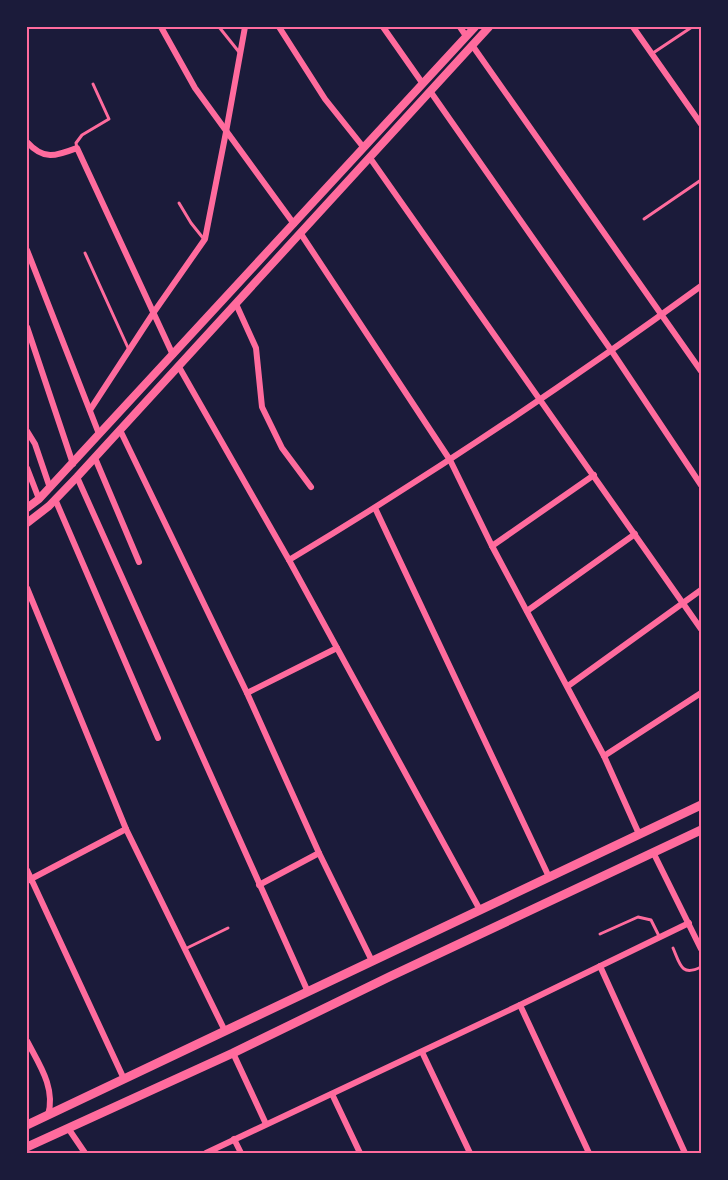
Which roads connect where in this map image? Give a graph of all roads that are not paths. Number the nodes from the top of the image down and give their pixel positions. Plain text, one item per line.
1 (161, 27) edge
2 (219, 27) edge
3 (244, 27) edge
4 (279, 27) edge
5 (383, 27) edge
6 (460, 27) edge
7 (475, 27) edge
8 (489, 27) edge
9 (633, 27) edge
10 (692, 27) edge
11 (466, 36) junction
12 (472, 45) junction
13 (240, 53) junction
14 (651, 54) junction
15 (93, 84) dead end
16 (423, 84) junction
17 (430, 91) junction
18 (701, 124) edge
19 (226, 132) junction
20 (28, 145) edge
21 (77, 148) junction
22 (364, 148) junction
23 (370, 158) junction
24 (701, 180) edge
25 (178, 203) dead end
26 (644, 219) dead end
27 (294, 224) junction
28 (301, 234) junction
29 (205, 239) junction
30 (27, 250) edge
31 (86, 253) dead end
32 (701, 286) edge
33 (236, 304) junction
34 (154, 312) junction
35 (660, 315) junction
36 (27, 327) edge
37 (130, 350) junction
38 (611, 350) junction
39 (173, 356) junction
40 (179, 367) junction
41 (701, 371) edge
42 (541, 399) junction
43 (90, 410) junction
44 (27, 430) edge
45 (120, 430) junction
46 (99, 434) junction
47 (95, 458) junction
48 (450, 460) junction
49 (72, 464) junction
50 (27, 468) edge
51 (594, 475) junction
52 (77, 477) junction
53 (701, 485) edge
54 (310, 487) dead end
55 (50, 488) junction
56 (39, 499) junction
57 (55, 500) junction
58 (27, 507) edge
59 (375, 508) junction
60 (27, 523) edge
61 (635, 534) junction
62 (492, 546) junction
63 (289, 560) junction
64 (139, 562) dead end
65 (27, 588) edge
66 (701, 590) edge
67 (683, 603) junction
68 (527, 611) junction
69 (701, 629) edge
70 (338, 648) junction
71 (568, 686) junction
72 (248, 693) junction
73 (701, 693) edge
74 (158, 738) dead end
75 (604, 756) junction
76 (701, 805) edge
77 (126, 829) junction
78 (701, 830) edge
79 (639, 834) junction
80 (653, 852) junction
81 (319, 853) junction
82 (27, 870) edge
83 (549, 877) junction
84 (29, 880) edge
85 (259, 885) junction
86 (480, 910) junction
87 (689, 923) junction
88 (228, 928) dead end
89 (600, 934) dead end
90 (660, 937) junction
91 (673, 948) dead end
92 (185, 949) junction
93 (701, 949) edge
94 (372, 961) junction
95 (600, 966) junction
96 (701, 967) edge
97 (308, 992) junction
98 (520, 1005) junction
99 (225, 1031) junction
100 (27, 1041) edge
101 (422, 1052) junction
102 (233, 1053) junction
103 (124, 1079) junction
104 (333, 1094) junction
105 (48, 1115) junction
106 (266, 1124) junction
107 (27, 1125) edge
108 (68, 1128) junction
109 (234, 1140) junction
110 (27, 1147) edge
111 (85, 1153) edge
112 (206, 1153) edge
113 (241, 1153) edge
114 (360, 1153) edge
115 (470, 1153) edge
116 (590, 1153) edge
117 (685, 1153) edge

1 - 19 street
2 - 13 lane
3 - 13 street
4 - 22 street
5 - 16 street
6 - 11 street
7 - 11 main road
8 - 12 main road
9 - 14 street
10 - 14 lane
11 - 16 main road
12 - 17 main road
12 - 35 street
13 - 19 street
14 - 18 street
15 - 21 lane
16 - 22 main road
17 - 23 main road
17 - 38 street
19 - 27 street
19 - 29 street
20 - 21 street
21 - 34 street
22 - 27 main road
23 - 28 main road
23 - 42 street
24 - 26 lane
25 - 29 lane
27 - 39 main road
28 - 33 main road
28 - 48 street
29 - 34 street
30 - 43 street
31 - 37 lane
32 - 35 street
33 - 40 main road
33 - 54 street
34 - 37 street
34 - 39 street
35 - 38 street
35 - 41 street
36 - 49 street
37 - 43 street
38 - 42 street
38 - 53 street
39 - 46 main road
40 - 45 main road
40 - 63 street
42 - 48 street
42 - 51 street
43 - 46 street
44 - 55 street
45 - 47 main road
45 - 72 street
46 - 49 main road
47 - 52 main road
47 - 64 street
48 - 59 street
48 - 62 street
49 - 55 main road
50 - 56 street
51 - 61 street
51 - 62 street
52 - 57 main road
52 - 85 street
55 - 56 main road
56 - 58 main road
57 - 60 main road
57 - 74 street
59 - 63 street
59 - 83 street
61 - 67 street
61 - 68 street
62 - 68 street
63 - 70 street
65 - 77 street
66 - 67 street
67 - 69 street
67 - 71 street
68 - 71 street
70 - 72 street
70 - 86 street
71 - 75 street
72 - 81 street
73 - 75 street
75 - 79 street
76 - 79 main road
77 - 84 street
77 - 92 street
78 - 80 main road
79 - 83 main road
80 - 87 street
80 - 102 main road
81 - 85 street
81 - 94 street
82 - 84 street
83 - 86 main road
84 - 103 street
85 - 97 street
86 - 94 main road
87 - 90 street
87 - 93 street
88 - 92 lane
89 - 90 lane
90 - 95 street
91 - 96 lane
92 - 99 street
94 - 97 main road
95 - 98 street
95 - 117 street
97 - 99 main road
98 - 101 street
98 - 116 street
99 - 103 main road
100 - 105 street
101 - 104 street
101 - 115 street
102 - 106 street
102 - 108 main road
103 - 105 main road
104 - 106 street
104 - 114 street
105 - 107 main road
106 - 109 street
108 - 110 main road
108 - 111 street
109 - 112 street
109 - 113 street

